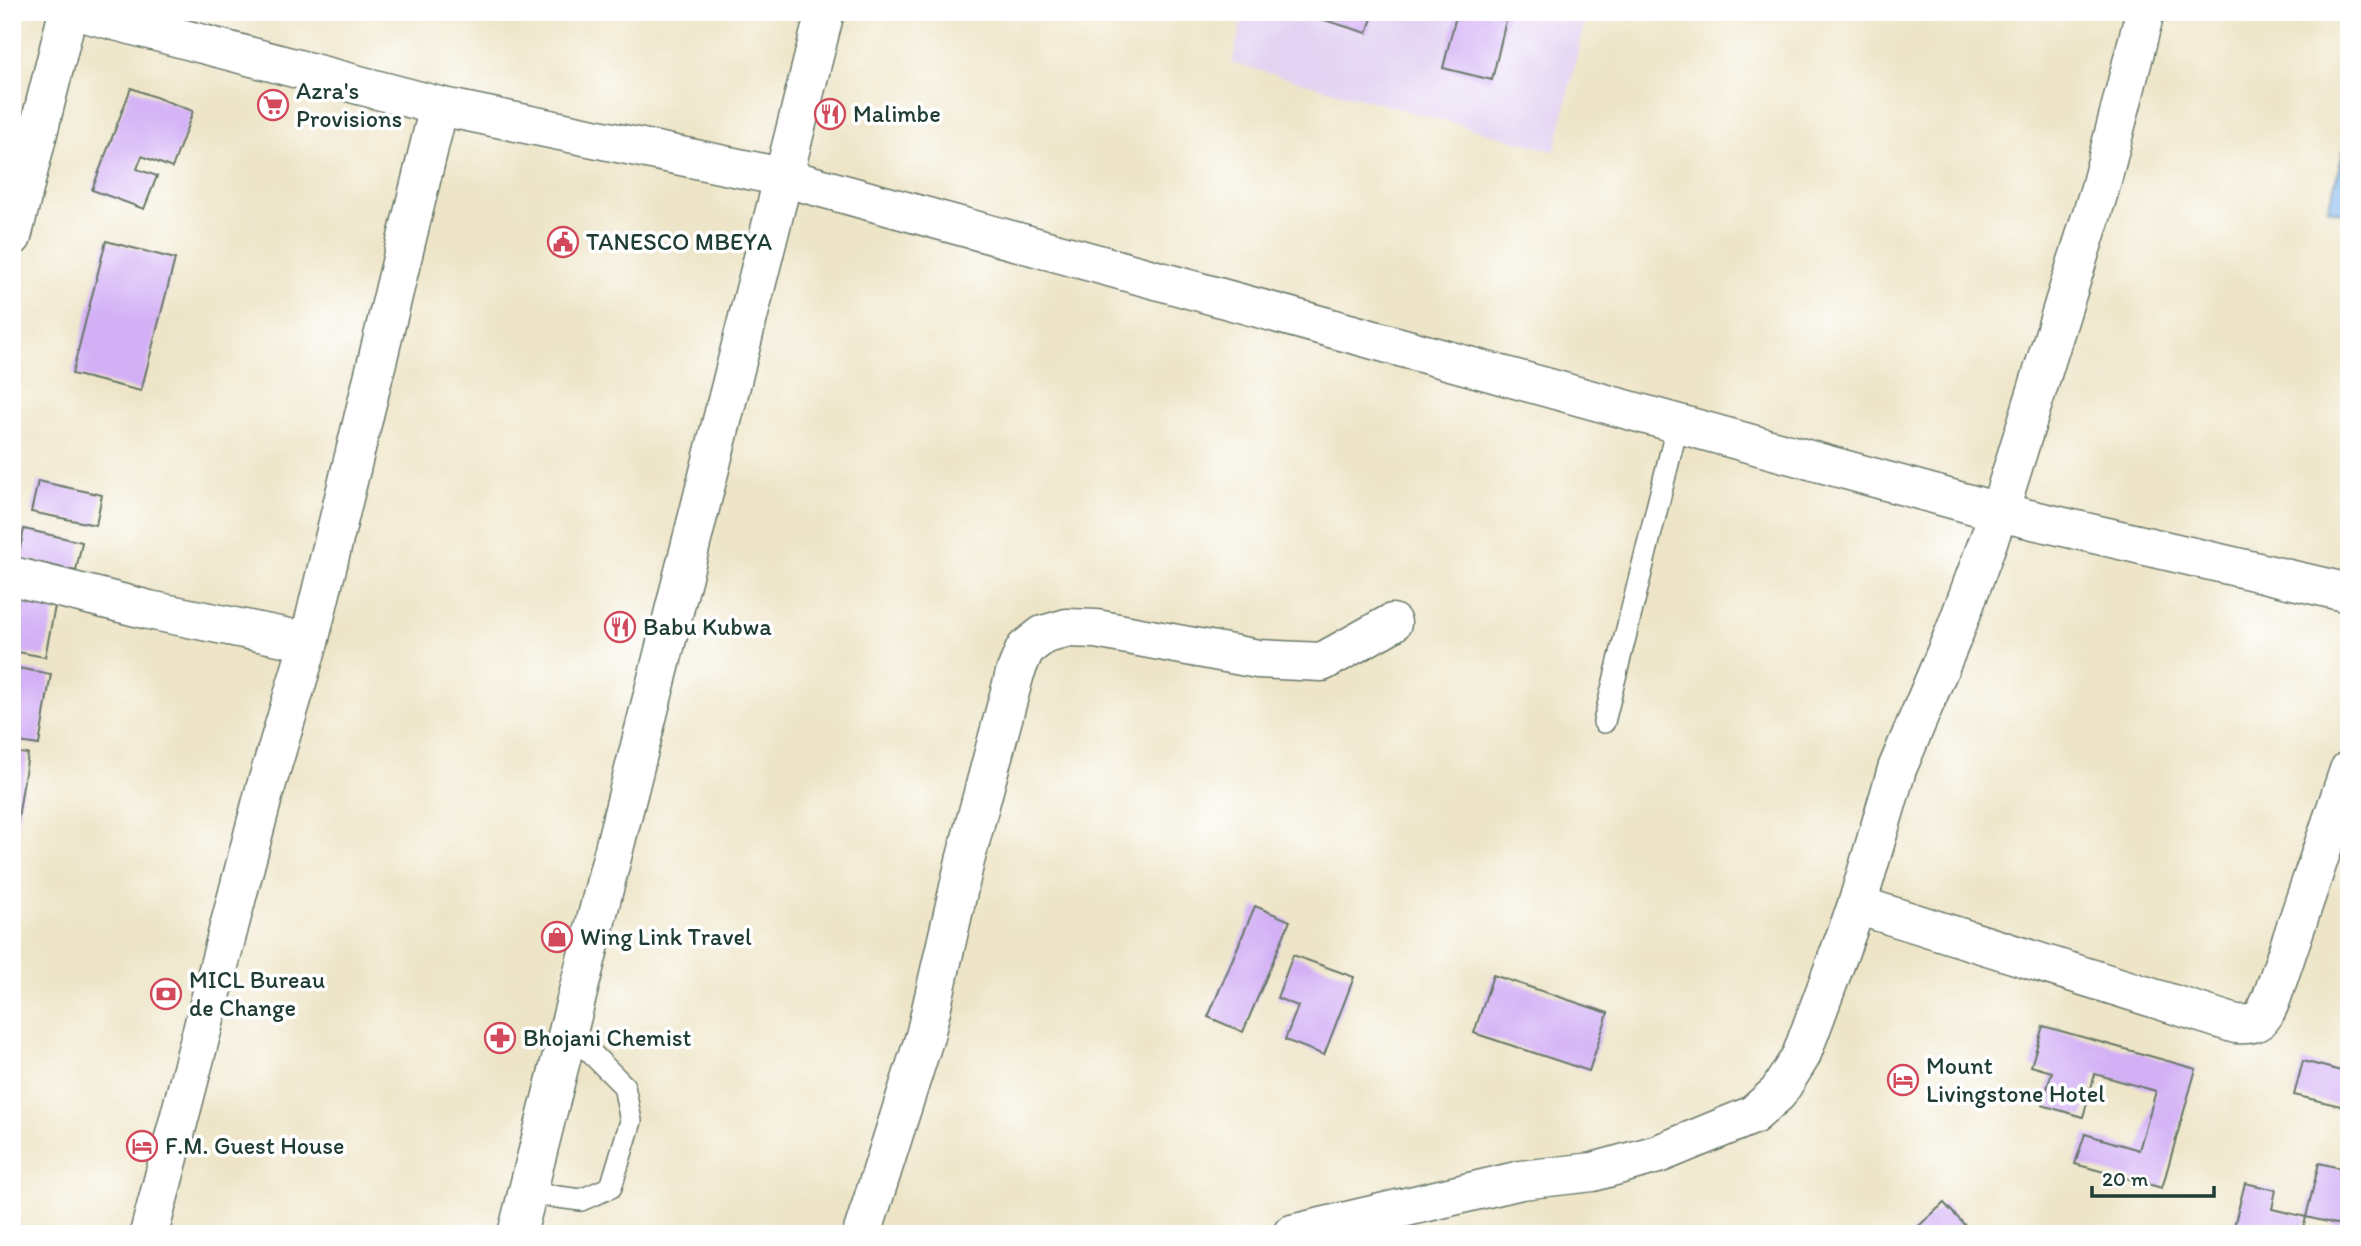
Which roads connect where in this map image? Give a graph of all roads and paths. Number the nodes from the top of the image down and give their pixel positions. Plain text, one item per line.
1 (68, 12) edge
2 (81, 12) edge
3 (825, 12) edge
4 (2146, 12) edge
5 (439, 106) junction
6 (782, 177) junction
7 (12, 237) edge
8 (1678, 423) junction
9 (2000, 512) junction
10 (12, 576) edge
11 (2349, 593) edge
12 (1392, 623) dead end
13 (309, 642) junction
14 (1604, 722) dead end
15 (2349, 770) edge
16 (1857, 905) junction
17 (568, 1030) junction
18 (527, 1192) junction
19 (149, 1234) edge
20 (517, 1234) edge
21 (862, 1234) edge
22 (1292, 1234) edge

1 - 7 street
2 - 5 street
3 - 6 street
4 - 9 street
5 - 6 street
5 - 13 street
6 - 8 street
6 - 17 street
8 - 9 street
8 - 14 lane
9 - 11 street
9 - 16 street
10 - 13 street
12 - 21 street
13 - 19 street
15 - 16 street
16 - 22 street
17 - 18 street
17 - 18 lane
18 - 20 street

